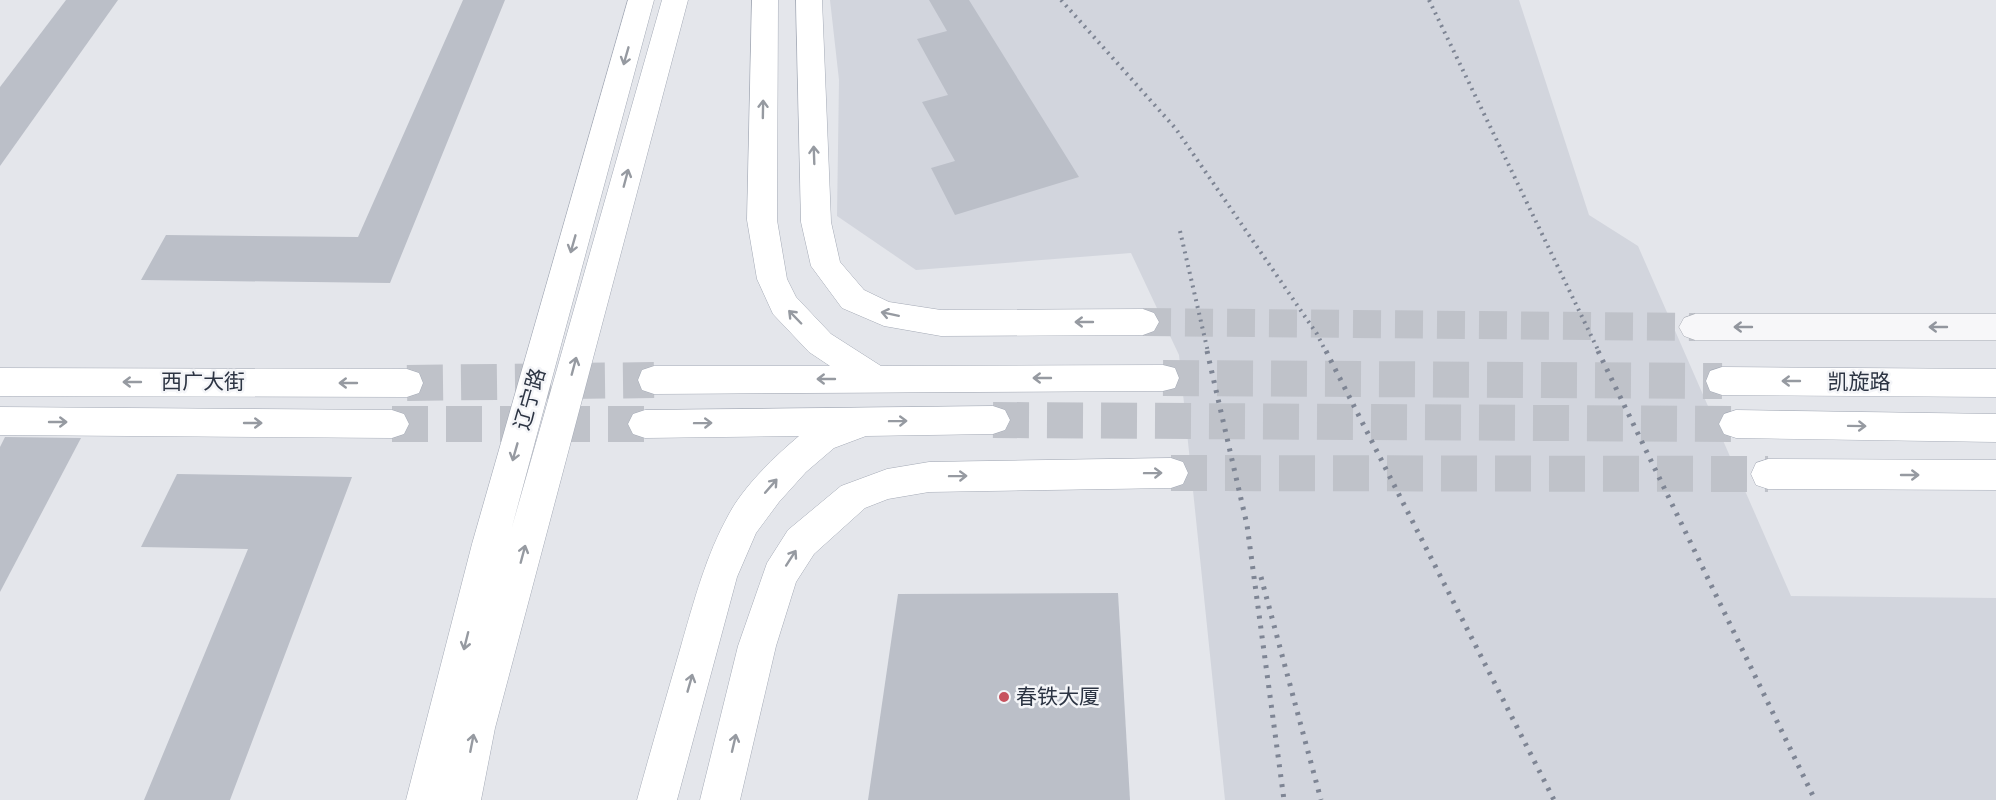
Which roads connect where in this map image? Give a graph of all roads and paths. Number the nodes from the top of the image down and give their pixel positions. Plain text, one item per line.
1 (641, 0) edge
2 (675, 0) edge
3 (765, 0) edge
4 (809, 0) edge
5 (1143, 322) tunnel mouth
6 (1695, 327) tunnel mouth
7 (1996, 327) edge
8 (874, 378) junction
9 (1163, 378) tunnel mouth
10 (654, 380) tunnel mouth
11 (1722, 381) tunnel mouth
12 (0, 382) edge
13 (407, 383) tunnel mouth
14 (1996, 383) edge
15 (993, 420) tunnel mouth
16 (0, 421) edge
17 (864, 422) junction
18 (392, 424) tunnel mouth
19 (645, 424) tunnel mouth
20 (1736, 424) tunnel mouth
21 (1996, 428) edge
22 (1171, 473) tunnel mouth
23 (1767, 474) tunnel mouth
24 (1996, 475) edge
25 (426, 800) edge
26 (461, 800) edge
27 (657, 800) edge
28 (720, 800) edge

1 -> 25 main road, 辽宁路
26 -> 2 main road, 辽宁路
8 -> 3 main road
5 -> 4 main road
7 -> 6 street
9 -> 8 main road
8 -> 10 main road
14 -> 11 main road, 凯旋路
13 -> 12 main road, 西广大街
17 -> 15 main road
16 -> 18 main road
19 -> 17 main road
27 -> 17 main road
20 -> 21 main road
28 -> 22 main road
23 -> 24 main road

